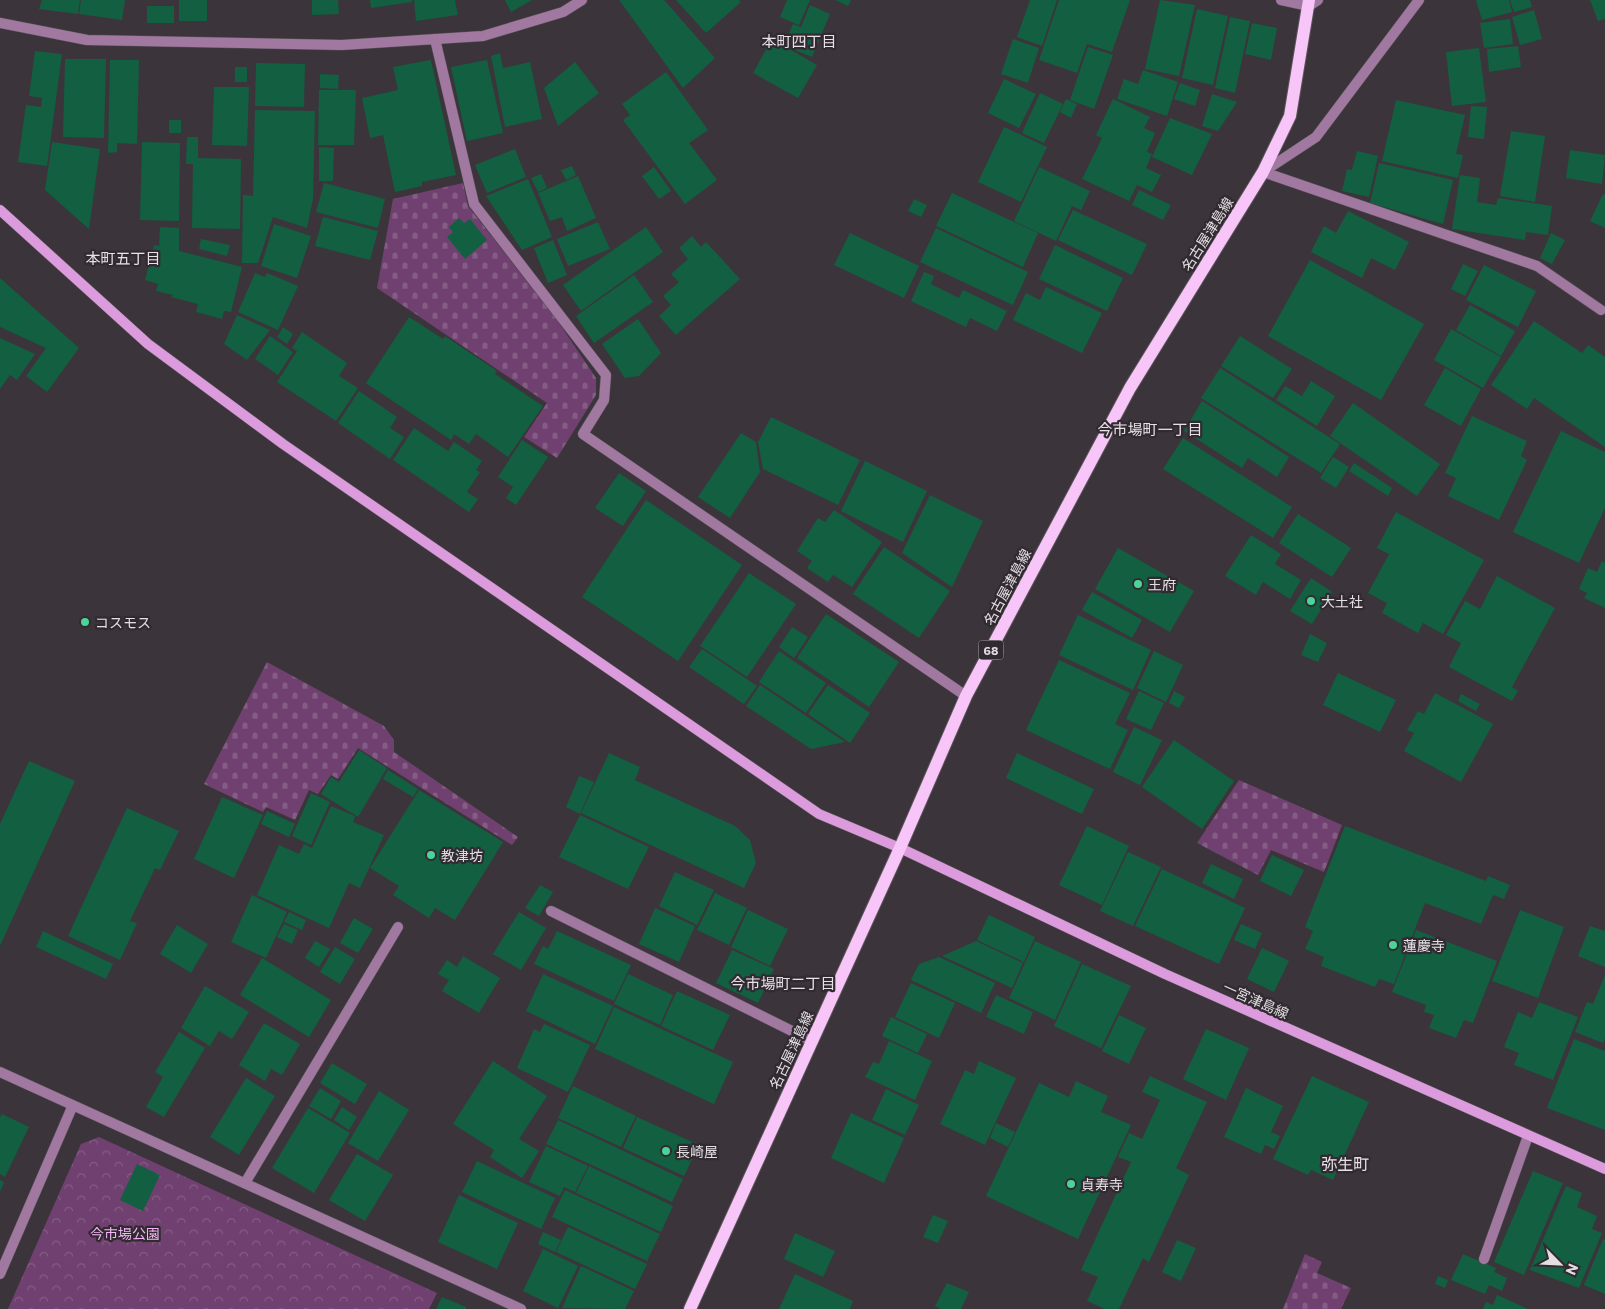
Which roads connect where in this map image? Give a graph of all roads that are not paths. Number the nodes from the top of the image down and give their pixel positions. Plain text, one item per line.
1 (582, 0) edge
2 (1281, 0) edge
3 (1419, 0) edge
4 (1312, 2) edge
5 (0, 23) edge
6 (435, 39) junction
7 (1263, 172) junction
8 (0, 210) edge
9 (1601, 310) dead end
10 (966, 696) junction
11 (900, 848) junction
12 (551, 910) dead end
13 (398, 927) dead end
14 (812, 1041) junction
15 (0, 1072) edge
16 (73, 1105) junction
17 (1528, 1136) junction
18 (1605, 1169) edge
19 (245, 1183) junction
20 (1484, 1258) dead end
21 (0, 1274) edge
22 (522, 1309) edge
23 (690, 1309) edge

1 - 6 street
2 - 4 street
3 - 7 street
4 - 7 main road, 名古屋津島線 / 68
5 - 6 street
6 - 10 street
7 - 9 street
7 - 10 main road, 名古屋津島線 / 68
8 - 11 street, 一宮津島線
10 - 11 main road, 名古屋津島線 / 68
11 - 14 main road, 名古屋津島線 / 68
11 - 17 street, 一宮津島線
12 - 14 street
13 - 19 street
14 - 23 main road, 名古屋津島線 / 68
15 - 16 street
16 - 19 street
16 - 21 street
17 - 18 street, 一宮津島線
17 - 20 street
19 - 22 street

